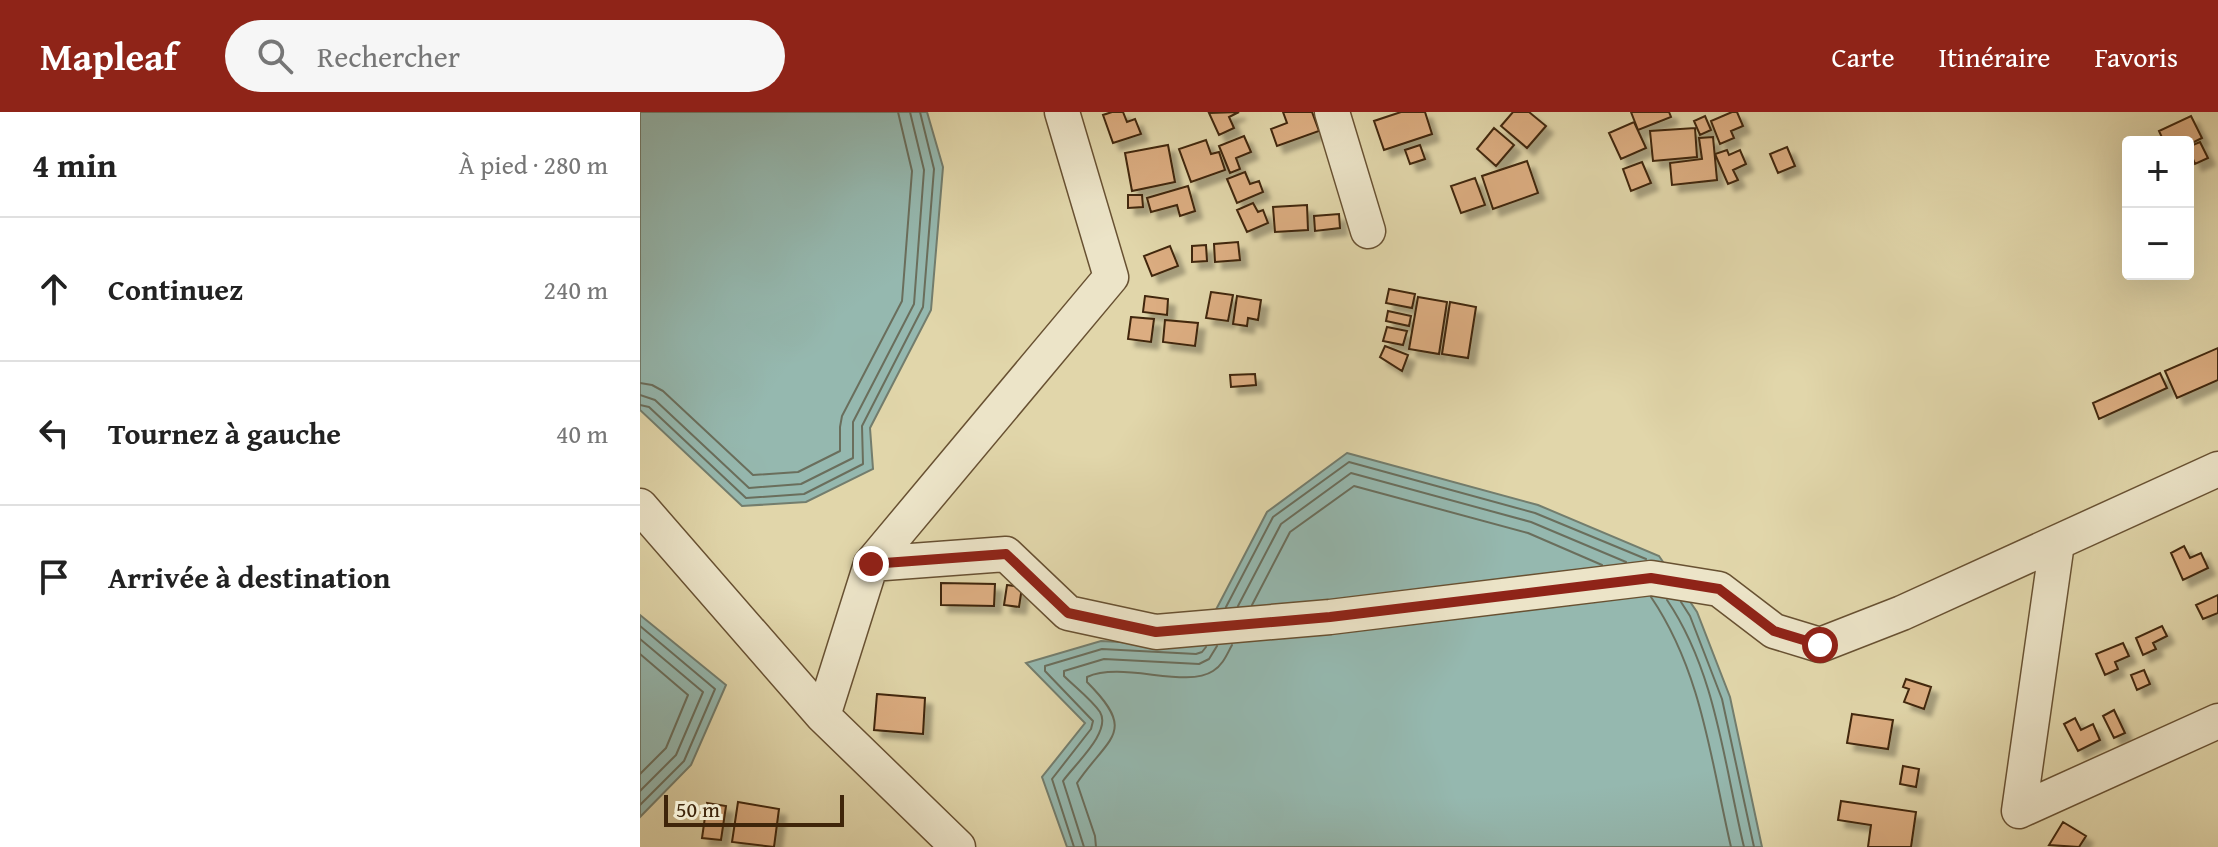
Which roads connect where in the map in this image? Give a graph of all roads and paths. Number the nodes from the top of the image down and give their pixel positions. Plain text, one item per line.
1 (1062, 112) edge
2 (1332, 112) edge
3 (1368, 231) dead end
4 (2218, 469) edge
5 (640, 506) edge
6 (2057, 543) junction
7 (871, 564) junction
8 (823, 716) junction
9 (2218, 721) edge
10 (958, 847) edge

1 - 7 street
2 - 3 street
4 - 6 street
5 - 8 street
6 - 7 street
6 - 9 street
7 - 8 street
8 - 10 street

